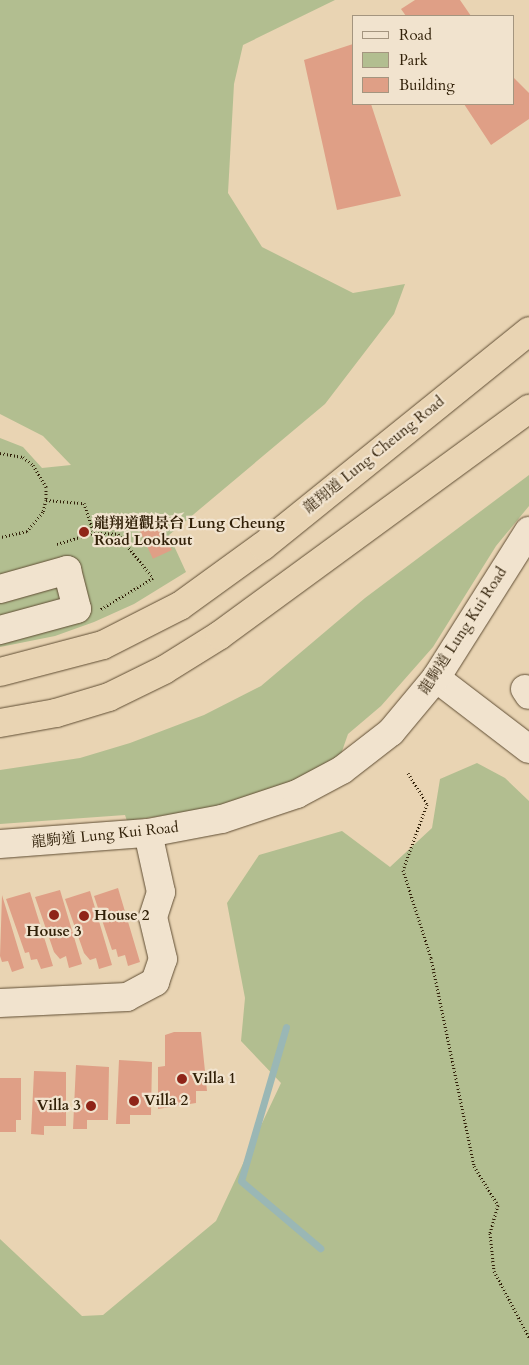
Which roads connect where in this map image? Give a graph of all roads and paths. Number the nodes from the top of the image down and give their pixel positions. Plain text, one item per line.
1 (529, 331) edge
2 (529, 409) edge
3 (0, 453) edge
4 (46, 500) junction
5 (529, 531) edge
6 (94, 534) dead end
7 (0, 537) edge
8 (153, 578) dead end
9 (0, 589) edge
10 (78, 609) junction
11 (0, 630) edge
12 (0, 672) edge
13 (436, 678) junction
14 (0, 723) edge
15 (529, 749) edge
16 (408, 773) dead end
17 (148, 833) junction
18 (0, 844) edge
19 (0, 1003) edge
20 (529, 1336) edge

1 - 12 highway, 龍翔道 Lung Cheung Road
2 - 14 highway
3 - 4 path
4 - 6 path
4 - 7 path
5 - 13 street, 龍駒道 Lung Kui Road
8 - 10 path
9 - 10 street
10 - 11 street
13 - 15 street
13 - 17 street, 龍駒道 Lung Kui Road
16 - 20 path
17 - 18 street, 龍駒道 Lung Kui Road
17 - 19 street

